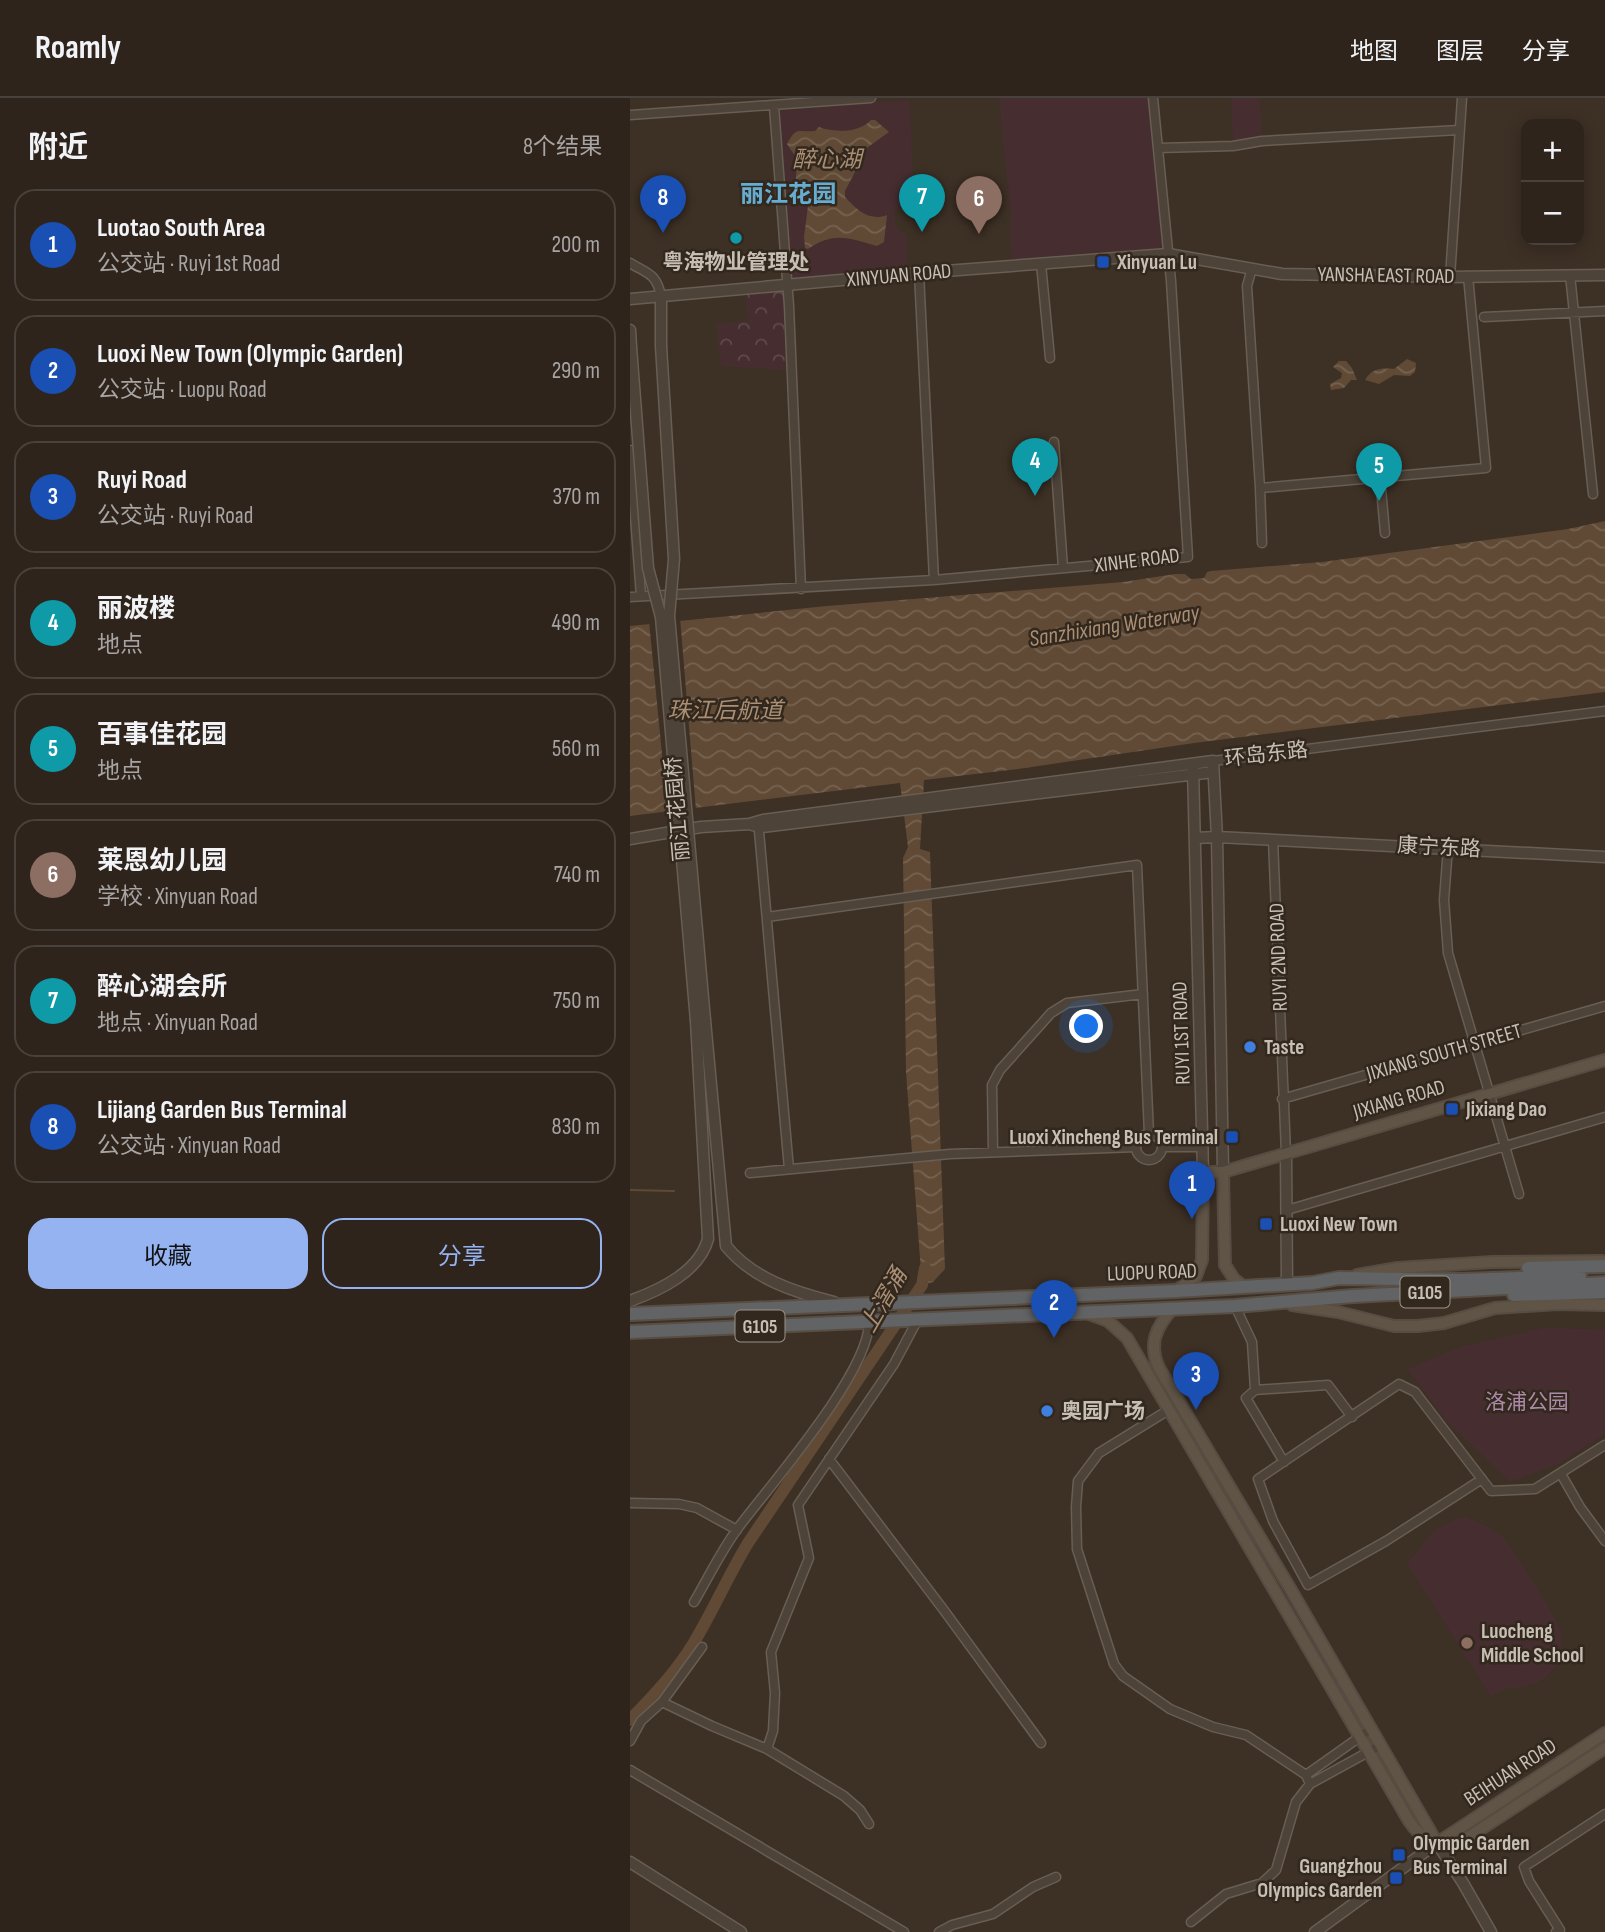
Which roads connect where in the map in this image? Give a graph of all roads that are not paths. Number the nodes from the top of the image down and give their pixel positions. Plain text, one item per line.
1 (871, 98) edge
2 (1153, 98) edge
3 (1462, 98) edge
4 (837, 99) edge
5 (774, 106) junction
6 (630, 115) edge
7 (1459, 130) junction
8 (1158, 148) junction
9 (1168, 254) junction
10 (630, 263) edge
11 (1041, 264) junction
12 (1252, 268) junction
13 (919, 273) junction
14 (1570, 275) junction
15 (1605, 275) edge
16 (1468, 276) junction
17 (1450, 277) junction
18 (787, 285) junction
19 (661, 296) junction
20 (630, 299) edge
21 (1605, 311) edge
22 (1574, 313) junction
23 (1485, 317) dead end
24 (630, 330) edge
25 (631, 347) edge
26 (1050, 358) dead end
27 (1054, 442) dead end
28 (630, 450) edge
29 (1380, 477) junction
30 (1260, 488) junction
31 (1593, 494) dead end
32 (1385, 533) dead end
33 (1262, 543) dead end
34 (1063, 568) junction
35 (934, 580) junction
36 (801, 589) junction
37 (641, 596) junction
38 (630, 597) edge
39 (1605, 711) edge
40 (1213, 761) junction
41 (1193, 769) junction
42 (1213, 772) junction
43 (759, 831) dead end
44 (1217, 837) junction
45 (1195, 838) junction
46 (630, 839) edge
47 (1273, 839) junction
48 (1448, 848) junction
49 (1605, 857) edge
50 (767, 918) junction
51 (1143, 994) junction
52 (1605, 1006) edge
53 (700, 1021) junction
54 (1474, 1043) junction
55 (1605, 1060) edge
56 (1489, 1093) junction
57 (1282, 1099) junction
58 (1605, 1117) edge
59 (1149, 1134) junction
60 (1505, 1146) junction
61 (1136, 1147) junction
62 (1162, 1147) junction
63 (1203, 1147) junction
64 (993, 1152) junction
65 (1286, 1153) junction
66 (789, 1169) junction
67 (1203, 1172) junction
68 (1223, 1172) junction
69 (750, 1173) dead end
70 (1519, 1194) dead end
71 (1287, 1210) junction
72 (1605, 1261) edge
73 (1605, 1266) edge
74 (1605, 1276) edge
75 (1339, 1278) junction
76 (1569, 1279) junction
77 (1605, 1283) edge
78 (1287, 1285) junction
79 (1244, 1287) junction
80 (1176, 1291) junction
81 (1605, 1292) edge
82 (630, 1301) edge
83 (1282, 1303) junction
84 (841, 1304) junction
85 (1605, 1305) edge
86 (1235, 1306) junction
87 (1173, 1308) junction
88 (1083, 1312) junction
89 (630, 1314) edge
90 (918, 1319) junction
91 (869, 1321) junction
92 (630, 1332) edge
93 (1255, 1390) junction
94 (1170, 1409) junction
95 (1352, 1416) junction
96 (1605, 1445) edge
97 (829, 1459) junction
98 (1284, 1462) junction
99 (1561, 1474) junction
100 (1482, 1479) junction
101 (630, 1503) edge
102 (737, 1530) junction
103 (1605, 1541) edge
104 (1292, 1554) junction
105 (1276, 1564) junction
106 (694, 1602) dead end
107 (702, 1647) dead end
108 (662, 1702) junction
109 (1371, 1729) junction
110 (1605, 1733) edge
111 (1360, 1737) junction
112 (630, 1741) edge
113 (1041, 1743) dead end
114 (1381, 1745) junction
115 (1605, 1748) edge
116 (767, 1749) junction
117 (1369, 1752) junction
118 (630, 1770) edge
119 (1306, 1775) junction
120 (1310, 1784) junction
121 (1605, 1814) edge
122 (869, 1824) dead end
123 (1437, 1843) junction
124 (630, 1862) edge
125 (1056, 1877) dead end
126 (1191, 1922) dead end
127 (741, 1932) edge
128 (904, 1932) edge
129 (939, 1932) edge
130 (1315, 1932) edge
131 (1491, 1932) edge
132 (1556, 1932) edge

1 - 4 street
2 - 8 street, XINHE ROAD
3 - 7 street
4 - 5 street
5 - 6 street
5 - 18 street
7 - 8 street
7 - 17 street
8 - 9 street, XINHE ROAD
9 - 11 street, XINYUAN ROAD
9 - 12 street, YANSHA EAST ROAD
9 - 34 street, XINHE ROAD
10 - 19 street
11 - 13 street, XINYUAN ROAD
11 - 26 street
12 - 17 street, YANSHA EAST ROAD
12 - 30 street
13 - 18 street, XINYUAN ROAD
13 - 35 street
14 - 15 street, YANSHA EAST ROAD
14 - 16 street, YANSHA EAST ROAD
14 - 22 street
16 - 17 street, YANSHA EAST ROAD
16 - 29 street
18 - 19 street, XINYUAN ROAD
18 - 36 street
19 - 20 street, XINYUAN ROAD
19 - 53 street, 丽江花园桥, bridge
21 - 22 street
22 - 23 street
22 - 31 street
24 - 25 street, 丽江花园桥
25 - 53 street, 丽江花园桥, bridge
27 - 34 street
28 - 37 street
29 - 30 street
29 - 32 street
30 - 33 street
34 - 35 street, XINHE ROAD
35 - 36 street, XINHE ROAD
36 - 37 street, XINHE ROAD
37 - 38 street, XINHE ROAD
39 - 40 street, 环岛东路
40 - 41 street, 环岛东路
40 - 42 street, RUYI 1ST ROAD
41 - 42 street
41 - 45 street, RUYI 1ST ROAD
41 - 46 street, 环岛东路
42 - 44 street, RUYI 1ST ROAD
43 - 50 street
44 - 45 street, 康宁东路
44 - 47 street, 康宁东路
44 - 68 street, RUYI 1ST ROAD
45 - 63 street, RUYI 1ST ROAD
47 - 48 street, 康宁东路
47 - 57 street, RUYI 2ND ROAD
48 - 49 street, 康宁东路
48 - 54 street
50 - 51 street
50 - 66 street
51 - 59 street
51 - 64 street
52 - 54 street, JIXIANG SOUTH STREET
53 - 82 street
53 - 84 street
54 - 56 street
54 - 57 street, JIXIANG SOUTH STREET
55 - 56 main road, JIXIANG ROAD
56 - 60 street
56 - 65 main road, JIXIANG ROAD
57 - 65 street, RUYI 2ND ROAD
58 - 60 street
59 - 61 street
59 - 62 street
60 - 70 street
60 - 71 street
61 - 62 street
61 - 64 street
62 - 63 street
63 - 67 street, RUYI 1ST ROAD
64 - 66 street
65 - 68 main road, JIXIANG ROAD
65 - 71 street, RUYI 2ND ROAD
66 - 69 street
67 - 68 main road, JIXIANG ROAD
67 - 80 main road, RUYI 1ST ROAD
68 - 79 main road, RUYI 1ST ROAD
71 - 78 street, RUYI 2ND ROAD
72 - 75 main road, LUOPU ROAD
73 - 76 highway
74 - 76 highway
75 - 76 highway
75 - 78 highway, LUOPU ROAD / G105
76 - 77 highway
76 - 81 highway
76 - 83 highway
78 - 79 highway, LUOPU ROAD / G105
79 - 80 highway, LUOPU ROAD / G105
80 - 84 highway, LUOPU ROAD / G105
83 - 85 main road, LUOPU ROAD
83 - 86 highway, LUOPU ROAD / G105
84 - 89 highway, LUOPU ROAD / G105
86 - 87 highway, LUOPU ROAD / G105
86 - 93 street
87 - 88 highway, LUOPU ROAD / G105
87 - 105 main road
88 - 90 highway, LUOPU ROAD / G105
88 - 94 main road
90 - 91 highway, LUOPU ROAD / G105
90 - 97 street
91 - 92 highway, LUOPU ROAD / G105
91 - 102 street
93 - 95 street
93 - 98 street
94 - 111 main road
94 - 119 street
95 - 98 street
95 - 100 street
96 - 99 street
97 - 113 street
97 - 116 street
98 - 104 street
99 - 100 street
99 - 103 street
100 - 104 street
101 - 102 street
102 - 106 street
104 - 105 street
105 - 109 main road
107 - 108 street
108 - 112 street
108 - 116 street
109 - 111 street
109 - 114 main road
110 - 123 main road, BEIHUAN ROAD
111 - 117 main road
111 - 119 street
114 - 117 street
114 - 123 main road
115 - 123 main road, BEIHUAN ROAD
116 - 122 street
117 - 120 street
117 - 123 main road
118 - 128 street
119 - 120 street
120 - 126 street
121 - 132 street
123 - 130 street, BEIHUAN ROAD
123 - 131 street
124 - 127 street
125 - 129 street

